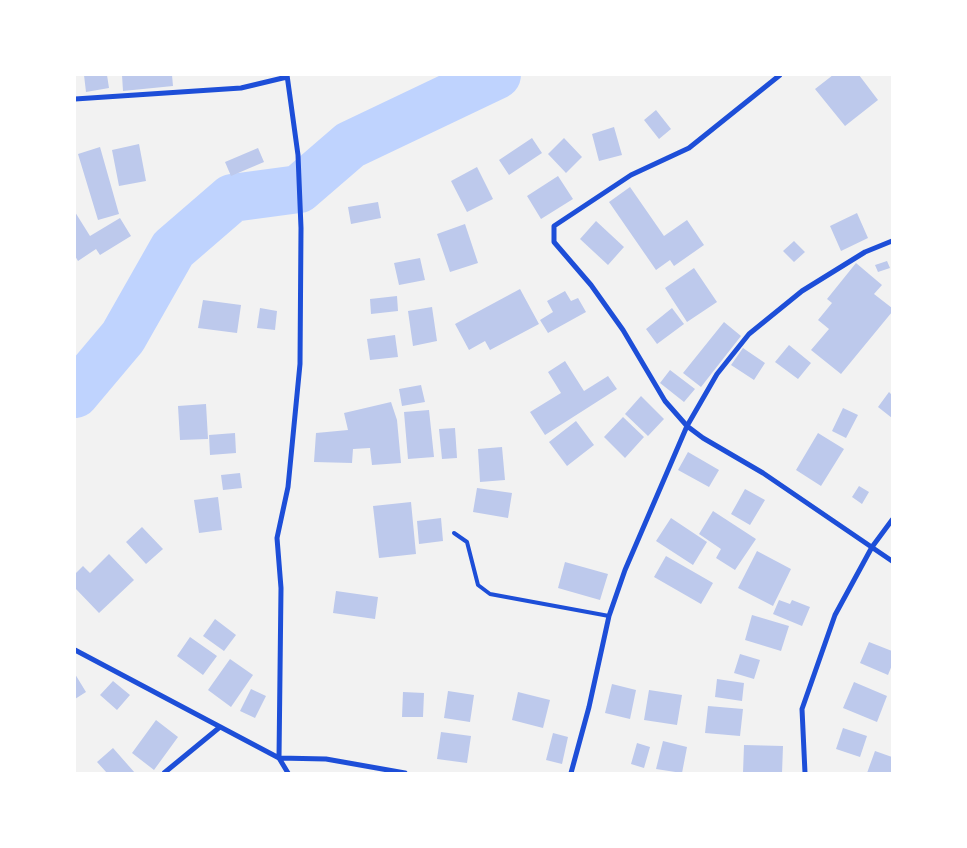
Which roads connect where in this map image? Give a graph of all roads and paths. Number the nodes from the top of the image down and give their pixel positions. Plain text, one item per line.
1 (780, 75) edge
2 (286, 76) edge
3 (75, 99) edge
4 (892, 241) edge
5 (687, 426) junction
6 (892, 520) edge
7 (454, 533) dead end
8 (872, 547) junction
9 (892, 561) edge
10 (609, 616) junction
11 (75, 650) edge
12 (220, 727) junction
13 (279, 758) junction
14 (164, 773) edge
15 (288, 773) edge
16 (405, 773) edge
17 (571, 773) edge
18 (805, 773) edge

1 - 5 street
2 - 3 street
2 - 13 street
4 - 5 street
5 - 8 street
5 - 10 street
6 - 8 street
7 - 10 lane
8 - 9 street
8 - 18 street
10 - 17 street
11 - 12 street
12 - 13 street
12 - 14 street
13 - 15 street
13 - 16 street

